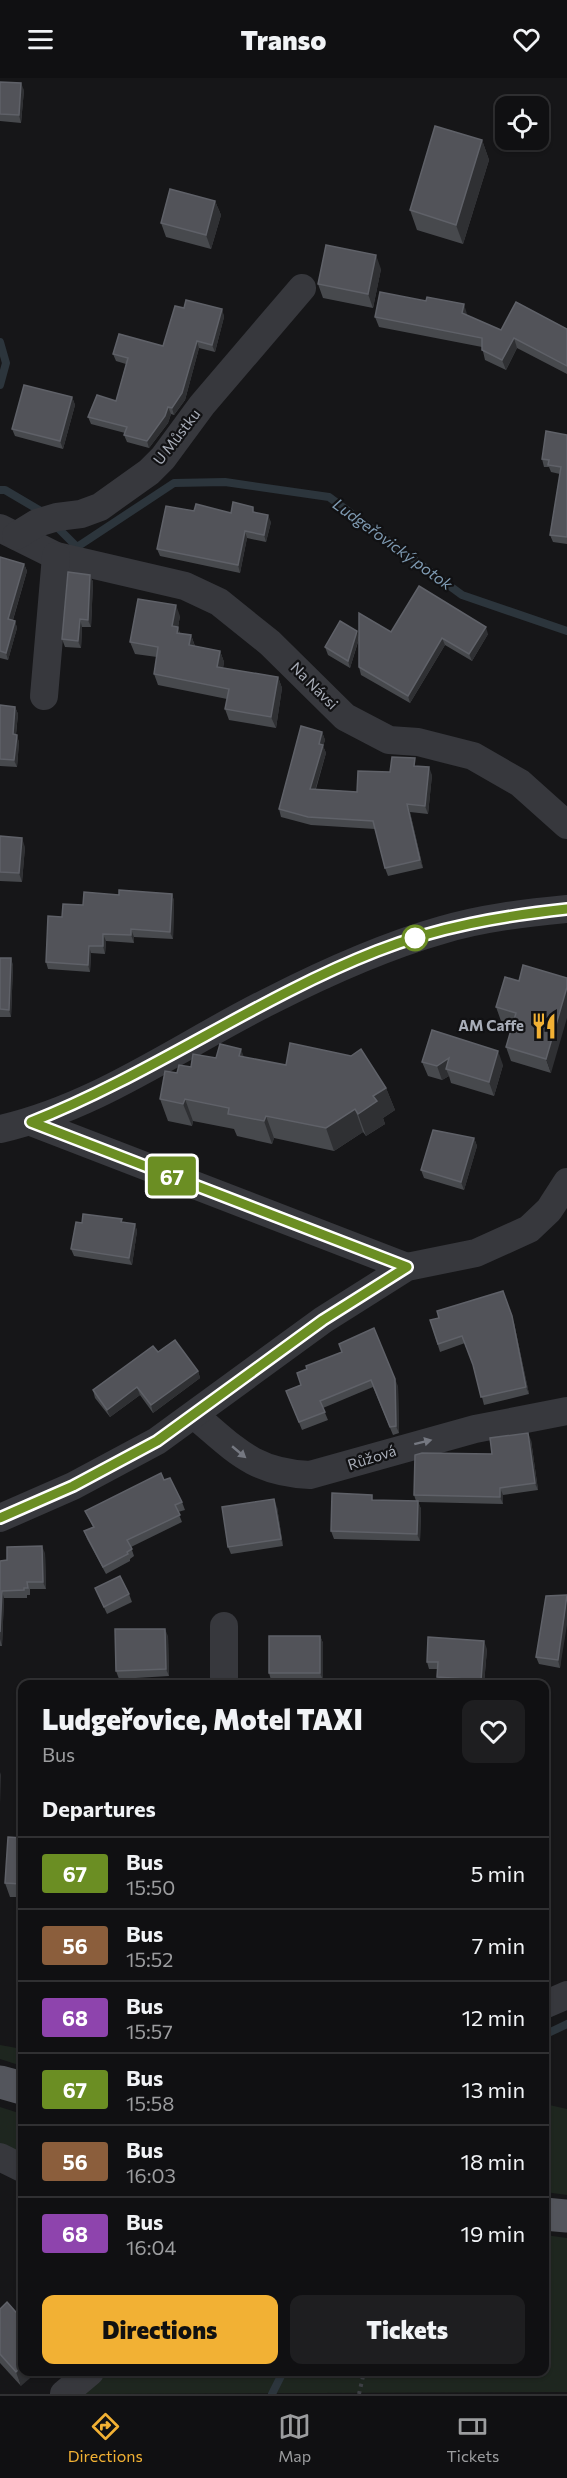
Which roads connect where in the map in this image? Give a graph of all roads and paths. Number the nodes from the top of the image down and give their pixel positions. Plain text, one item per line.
1 (302, 288) dead end
2 (27, 526) edge
3 (56, 556) junction
4 (44, 696) dead end
5 (567, 825) edge
6 (567, 909) edge
7 (31, 1122) junction
8 (0, 1129) edge
9 (567, 1182) edge
10 (407, 1267) junction
11 (567, 1412) edge
12 (194, 1414) junction
13 (0, 1518) edge
14 (224, 1626) dead end
15 (224, 1680) edge
16 (567, 1995) edge
17 (549, 2003) edge
18 (0, 2082) edge
19 (18, 2087) edge
20 (0, 2157) edge
21 (18, 2166) edge
22 (549, 2215) edge
23 (567, 2217) edge
24 (85, 2376) edge
25 (363, 2376) edge
26 (64, 2394) edge
27 (359, 2394) edge

1 - 2 street, U Můstku
2 - 3 street, Na Návsi
3 - 4 street
3 - 5 street, Na Návsi
6 - 7 street
7 - 8 street
7 - 10 street
9 - 10 street
10 - 12 street
12 -> 11 street, Růžová
12 - 13 street
14 - 15 street
16 - 17 street
18 - 19 main road
20 - 21 street
22 - 23 main road
24 - 26 street
25 - 27 path

